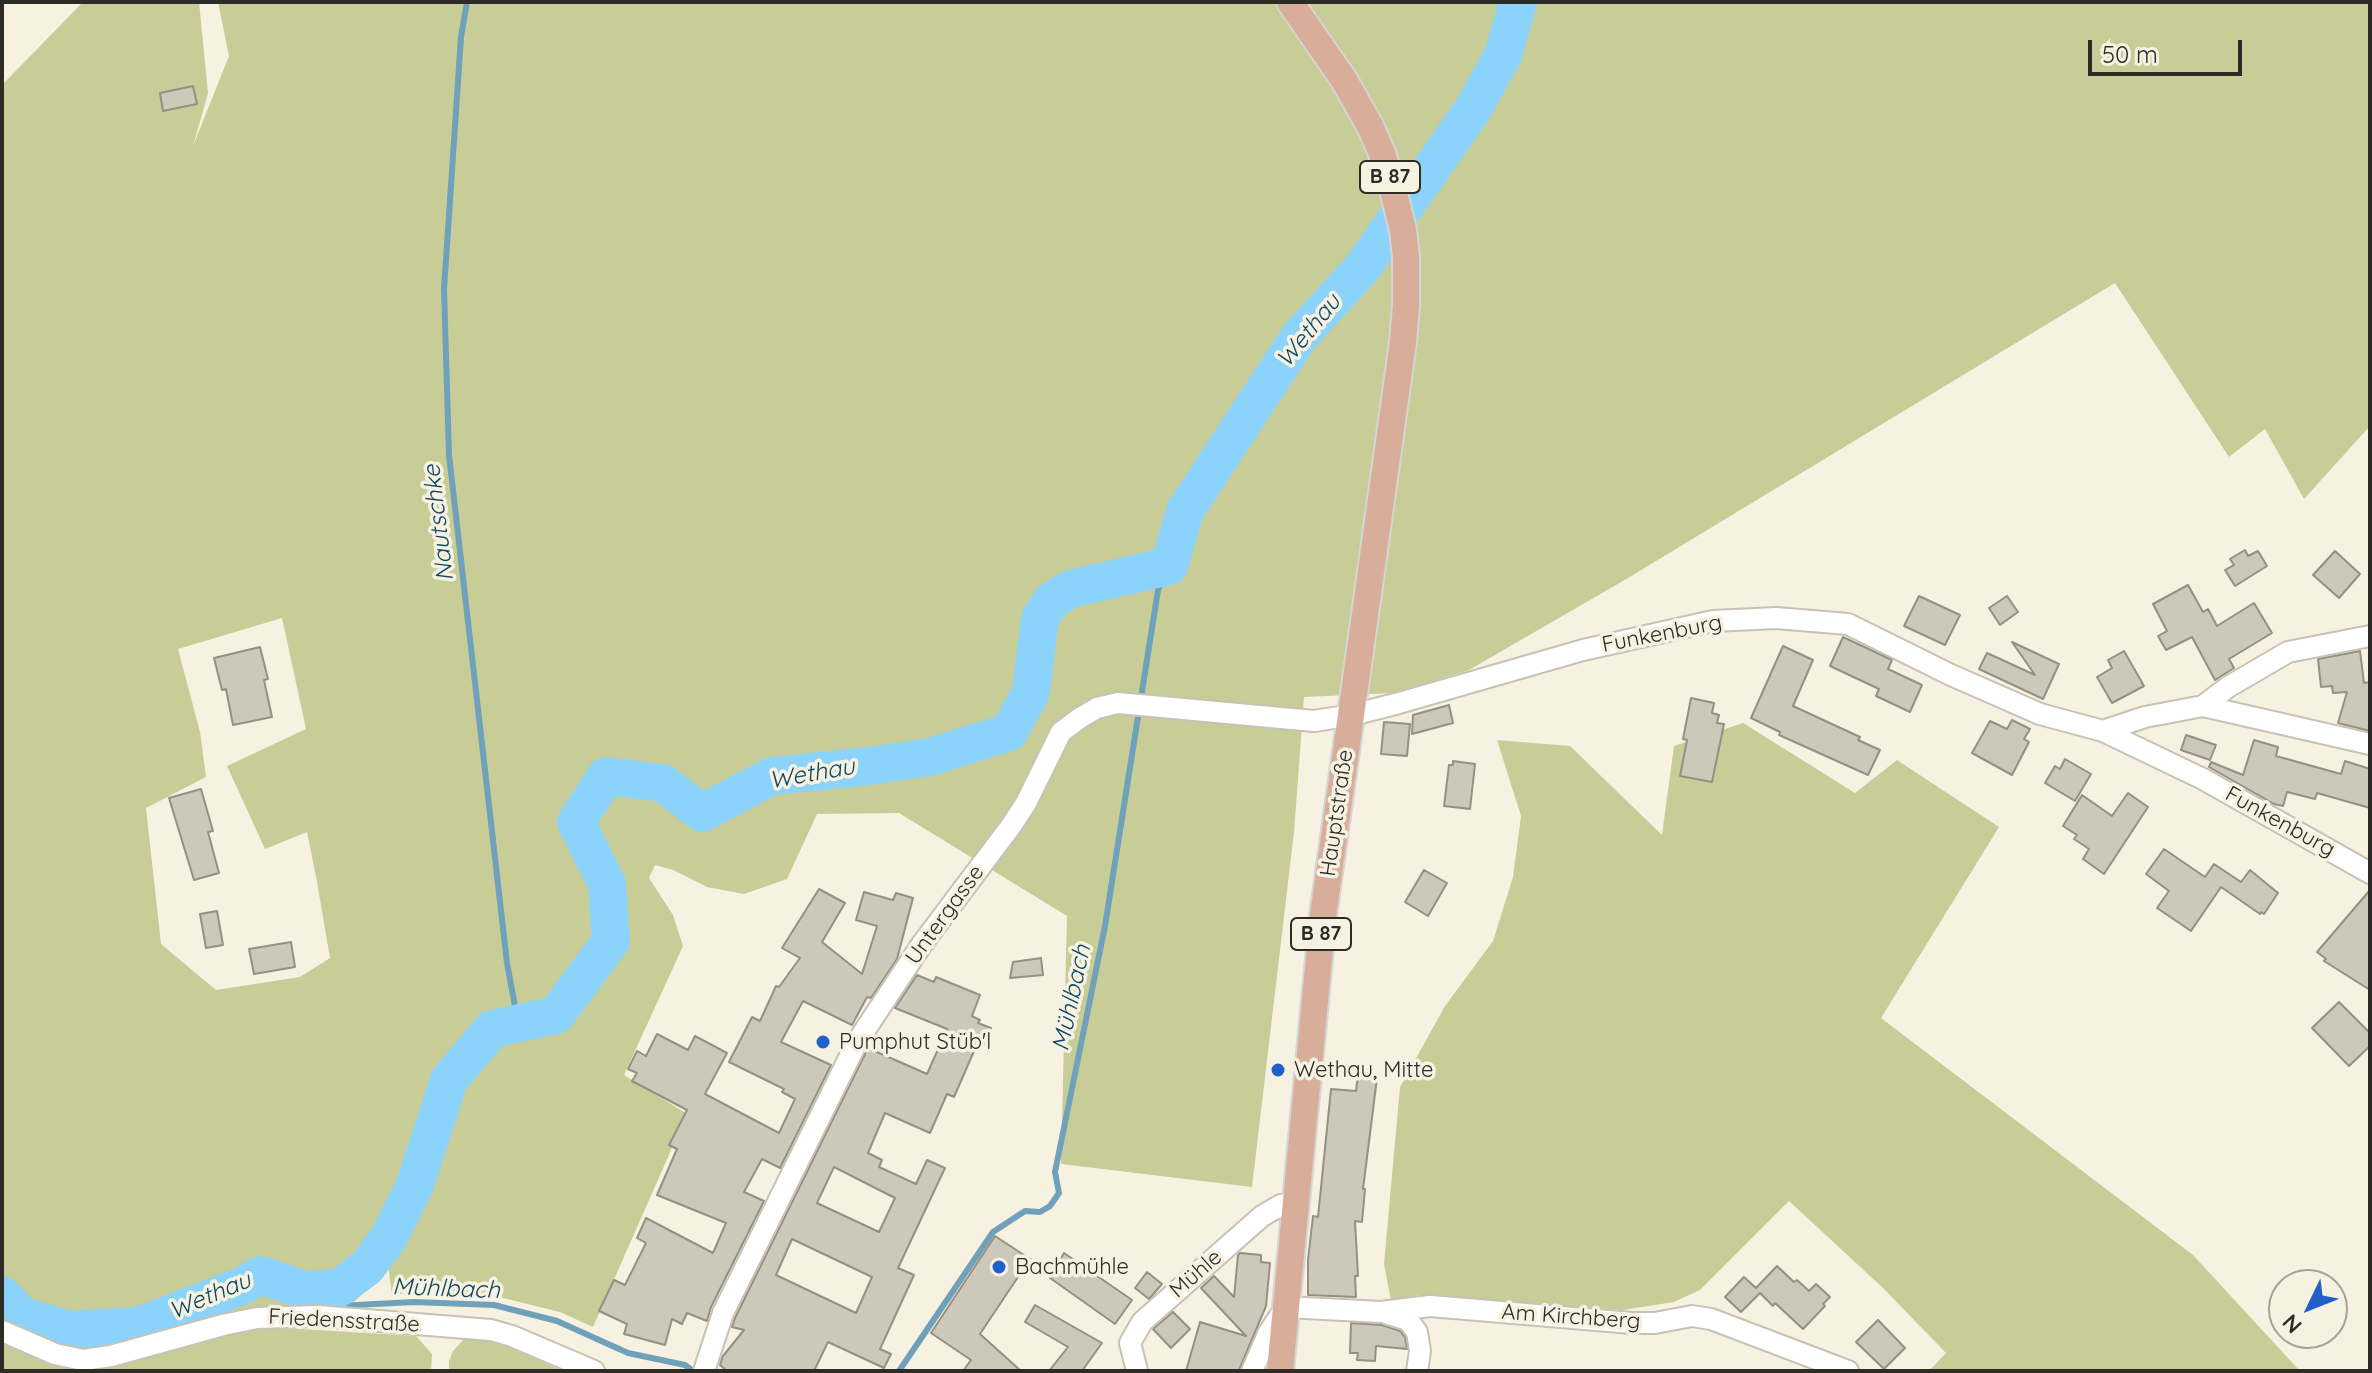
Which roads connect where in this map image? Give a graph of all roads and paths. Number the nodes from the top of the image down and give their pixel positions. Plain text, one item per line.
1 (1290, 2) edge
2 (2370, 636) edge
3 (2203, 706) junction
4 (1352, 715) junction
5 (2103, 731) junction
6 (2370, 744) edge
7 (2370, 873) edge
8 (1295, 1203) junction
9 (1286, 1307) junction
10 (1381, 1312) junction
11 (2, 1331) edge
12 (705, 1368) edge
13 (1252, 1368) edge
14 (1137, 1370) edge
15 (594, 1371) edge
16 (1280, 1371) edge
17 (1417, 1371) edge
18 (1848, 1371) edge

1 - 4 main road, Hauptstraße / B 87
2 - 3 street
3 - 5 street
3 - 6 street
4 - 5 street, Funkenburg
4 - 8 main road, Hauptstraße / B 87
4 - 12 street, Untergasse
5 - 7 street, Funkenburg
8 - 9 main road, Hauptstraße / B 87
8 - 14 street, Mühle
9 - 10 street, Am Kirchberg
9 - 13 street
9 - 16 main road, Hauptstraße / B 87
10 - 17 street, Am Kirchberg
10 - 18 street, Am Kirchberg
11 - 15 street, Friedensstraße

